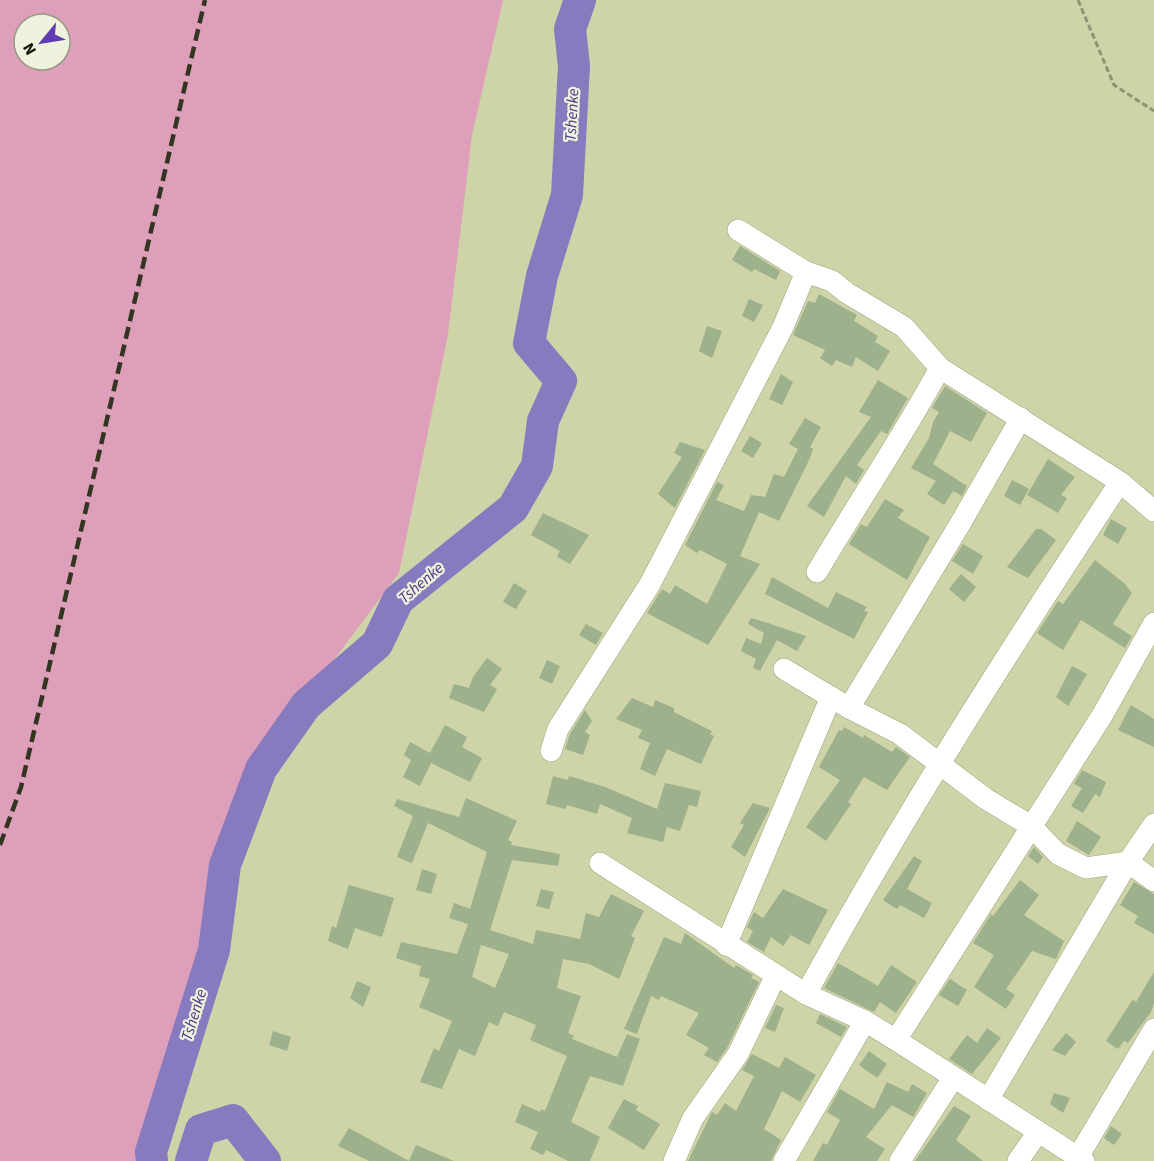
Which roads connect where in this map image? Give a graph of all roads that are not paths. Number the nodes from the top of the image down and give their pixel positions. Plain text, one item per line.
1 (738, 230) dead end
2 (806, 272) junction
3 (940, 368) junction
4 (1021, 418) junction
5 (1120, 482) junction
6 (1154, 511) edge
7 (817, 572) dead end
8 (1154, 623) edge
9 (784, 669) dead end
10 (840, 702) junction
11 (551, 751) dead end
12 (940, 765) junction
13 (1154, 824) edge
14 (1031, 826) junction
15 (1128, 862) junction
16 (600, 863) dead end
17 (1154, 881) edge
18 (726, 945) junction
19 (776, 975) junction
20 (806, 994) junction
21 (865, 1021) junction
22 (1154, 1029) edge
23 (896, 1040) junction
24 (953, 1077) junction
25 (988, 1100) junction
26 (1038, 1132) junction
27 (1081, 1159) edge
28 (674, 1161) edge
29 (784, 1161) edge
30 (900, 1161) edge
31 (1018, 1161) edge

1 - 2 street
2 - 3 street
2 - 11 street
3 - 4 street
3 - 7 street
4 - 5 street
4 - 10 street
5 - 6 street
5 - 12 street
8 - 14 street
9 - 10 street
10 - 12 street
10 - 18 street
12 - 14 street
12 - 20 street
13 - 15 street
14 - 15 street
14 - 23 street
15 - 17 street
15 - 25 street
16 - 18 street
18 - 19 street
19 - 20 street
19 - 28 street
20 - 21 street
21 - 23 street
21 - 29 street
22 - 27 street
23 - 24 street
24 - 25 street
24 - 30 street
25 - 26 street
26 - 27 street
26 - 31 street

